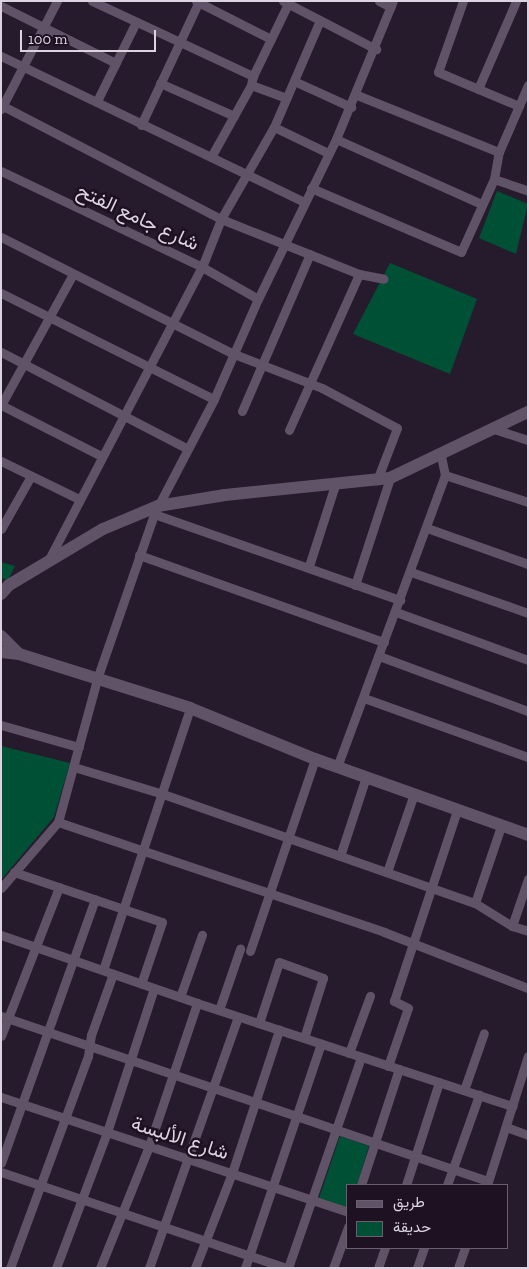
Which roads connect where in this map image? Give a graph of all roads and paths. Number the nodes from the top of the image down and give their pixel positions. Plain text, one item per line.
1 (57, 1) edge
2 (92, 1) edge
3 (379, 1) edge
4 (463, 1) edge
5 (516, 1) edge
6 (198, 2) edge
7 (286, 3) edge
8 (392, 4) edge
9 (1, 6) edge
10 (320, 20) junction
11 (136, 22) junction
12 (44, 26) junction
13 (271, 39) junction
14 (179, 44) junction
15 (376, 49) junction
16 (1, 56) edge
17 (116, 63) junction
18 (21, 66) junction
19 (252, 81) junction
20 (294, 81) junction
21 (160, 83) junction
22 (528, 85) edge
23 (478, 89) junction
24 (357, 94) junction
25 (286, 98) junction
26 (97, 101) junction
27 (2, 106) edge
28 (518, 106) junction
29 (351, 108) junction
30 (234, 116) junction
31 (140, 125) junction
32 (274, 127) junction
33 (336, 139) junction
34 (499, 152) junction
35 (328, 153) junction
36 (211, 157) junction
37 (1, 171) edge
38 (249, 174) junction
39 (494, 179) junction
40 (311, 188) junction
41 (528, 191) edge
42 (304, 202) junction
43 (481, 204) junction
44 (221, 219) junction
45 (1, 237) edge
46 (284, 243) junction
47 (310, 254) junction
48 (202, 267) junction
49 (73, 274) junction
50 (359, 274) junction
51 (384, 279) dead end
52 (1, 293) edge
53 (258, 299) junction
54 (51, 318) junction
55 (173, 324) junction
56 (1, 352) edge
57 (234, 354) junction
58 (26, 365) junction
59 (262, 366) junction
60 (149, 367) junction
61 (309, 384) junction
62 (214, 399) junction
63 (1, 405) edge
64 (242, 411) dead end
65 (528, 412) edge
66 (124, 416) junction
67 (494, 429) junction
68 (289, 430) dead end
69 (528, 440) edge
70 (186, 448) junction
71 (101, 456) junction
72 (441, 456) junction
73 (1, 461) edge
74 (445, 474) junction
75 (31, 476) junction
76 (390, 478) junction
77 (377, 480) junction
78 (336, 482) junction
79 (79, 499) junction
80 (528, 502) edge
81 (156, 510) junction
82 (427, 528) junction
83 (1, 530) edge
84 (139, 555) junction
85 (48, 561) junction
86 (528, 564) edge
87 (309, 566) junction
88 (411, 572) junction
89 (355, 585) junction
90 (4, 588) edge
91 (400, 600) junction
92 (396, 612) junction
93 (528, 613) edge
94 (1, 636) edge
95 (384, 642) junction
96 (1, 652) edge
97 (19, 654) junction
98 (379, 656) junction
99 (528, 660) edge
100 (98, 676) junction
101 (364, 698) junction
102 (190, 708) junction
103 (528, 711) edge
104 (1, 725) edge
105 (79, 747) junction
106 (528, 757) edge
107 (316, 759) junction
108 (74, 767) junction
109 (337, 767) junction
110 (366, 777) junction
111 (163, 794) junction
112 (414, 794) junction
113 (457, 810) junction
114 (58, 822) junction
115 (501, 826) junction
116 (528, 835) edge
117 (288, 838) junction
118 (143, 851) junction
119 (340, 856) junction
120 (14, 872) junction
121 (387, 872) junction
122 (528, 879) edge
123 (59, 887) junction
124 (1, 888) edge
125 (431, 888) junction
126 (269, 893) junction
127 (95, 899) junction
128 (475, 903) junction
129 (124, 908) junction
130 (512, 926) junction
131 (528, 931) edge
132 (1, 935) edge
133 (202, 935) dead end
134 (413, 945) junction
135 (36, 947) junction
136 (240, 949) dead end
137 (250, 951) dead end
138 (75, 961) junction
139 (103, 970) junction
140 (113, 974) junction
141 (141, 984) junction
142 (154, 988) junction
143 (528, 988) edge
144 (370, 996) dead end
145 (180, 997) junction
146 (197, 1003) junction
147 (219, 1010) junction
148 (238, 1017) junction
149 (4, 1018) edge
150 (259, 1023) junction
151 (279, 1030) junction
152 (48, 1032) junction
153 (484, 1033) dead end
154 (1, 1036) edge
155 (304, 1038) junction
156 (321, 1044) junction
157 (89, 1047) junction
158 (349, 1053) junction
159 (528, 1056) edge
160 (361, 1057) junction
161 (132, 1060) junction
162 (388, 1066) junction
163 (526, 1068) edge
164 (399, 1069) junction
165 (174, 1074) junction
166 (439, 1082) junction
167 (214, 1088) junction
168 (464, 1090) junction
169 (480, 1095) junction
170 (1, 1097) edge
171 (257, 1102) junction
172 (22, 1104) junction
173 (513, 1106) junction
174 (297, 1116) junction
175 (65, 1118) junction
176 (506, 1127) junction
177 (337, 1130) junction
178 (108, 1132) junction
179 (528, 1135) edge
180 (374, 1142) junction
181 (148, 1146) junction
182 (415, 1156) junction
183 (189, 1160) junction
184 (1, 1163) edge
185 (453, 1169) junction
186 (1, 1172) edge
187 (232, 1173) junction
188 (488, 1183) edge
189 (361, 1184) edge
190 (406, 1184) edge
191 (447, 1184) edge
192 (40, 1185) junction
193 (274, 1188) junction
194 (82, 1199) junction
195 (312, 1200) junction
196 (346, 1211) edge
197 (122, 1212) junction
198 (164, 1227) junction
199 (346, 1232) edge
200 (206, 1241) junction
201 (385, 1249) edge
202 (424, 1249) edge
203 (462, 1249) edge
204 (251, 1256) junction
205 (10, 1268) edge
206 (56, 1268) edge
207 (100, 1268) edge
208 (149, 1268) edge
209 (195, 1268) edge
210 (245, 1268) edge
211 (288, 1268) edge
212 (333, 1268) edge
213 (378, 1268) edge
214 (417, 1268) edge
215 (458, 1268) edge

1 - 12 street
2 - 11 street
3 - 8 street
4 - 23 street
5 - 23 street
6 - 13 street
6 - 14 street
7 - 10 street
7 - 13 street
8 - 15 street
9 - 12 street
10 - 15 street
10 - 20 street
11 - 14 street
11 - 17 street
12 - 17 street
12 - 18 street
13 - 19 street
14 - 19 street
14 - 21 street
15 - 24 street
16 - 18 street
17 - 26 street
18 - 26 street
18 - 27 street
19 - 25 street
19 - 30 street
20 - 25 street
20 - 29 street
21 - 30 street
21 - 31 street
22 - 28 street
23 - 28 street
24 - 29 street
24 - 34 street
25 - 32 street
26 - 31 street
27 - 44 street
28 - 34 street
29 - 33 street
30 - 36 street
31 - 36 street
32 - 35 street
32 - 38 street
33 - 35 street
33 - 43 street
34 - 39 street
35 - 40 street
36 - 38 street
37 - 48 street, شارع جامع الفتح
38 - 42 street
38 - 44 street
39 - 41 street
39 - 43 street
40 - 42 street
40 - 43 street
42 - 46 street
44 - 46 street
44 - 48 street
45 - 49 street
46 - 47 street
46 - 53 street
47 - 50 street
47 - 59 street
48 - 53 street, شارع جامع الفتح
48 - 55 street
49 - 54 street
49 - 55 street
50 - 51 street
50 - 61 street
52 - 54 street
53 - 57 street
54 - 58 street
54 - 60 street
55 - 57 street
55 - 60 street
56 - 58 street
57 - 59 street
57 - 62 street
58 - 63 street
58 - 66 street
59 - 61 street
59 - 64 street
60 - 62 street
60 - 66 street
61 - 68 street
61 - 77 street
62 - 70 street
63 - 71 street
65 - 67 main road
66 - 70 street
66 - 71 street
67 - 69 street
67 - 72 main road
70 - 81 street
71 - 79 street
72 - 74 street
72 - 76 main road
73 - 75 street
74 - 80 street
74 - 82 street
75 - 79 street
75 - 83 street
76 - 77 main road
76 - 89 street
77 - 78 main road
78 - 81 main road
78 - 87 street
79 - 85 street
81 - 84 street
81 - 85 main road
81 - 87 street
82 - 86 street
82 - 88 street
84 - 95 street
84 - 100 street
85 - 90 main road
87 - 89 street
88 - 91 street
88 - 93 street
89 - 91 street
91 - 92 street
92 - 95 street
92 - 99 street
94 - 97 main road
95 - 98 street
96 - 97 main road
97 - 100 main road
98 - 101 street
98 - 103 street
100 - 102 main road
100 - 105 street
101 - 106 street
101 - 109 street
102 - 107 main road
102 - 111 street
104 - 105 street
105 - 108 street
107 - 109 main road
107 - 117 street
108 - 111 street
108 - 114 street
109 - 110 main road
110 - 112 main road
110 - 119 street
111 - 117 street
111 - 118 street
112 - 113 main road
112 - 121 street
113 - 115 main road
113 - 125 street
114 - 118 street
114 - 120 street
115 - 116 main road
115 - 128 street
117 - 119 street
117 - 126 street
118 - 126 street
118 - 129 street
119 - 121 street
120 - 123 street
120 - 124 street
121 - 125 street
122 - 130 street
123 - 127 street
123 - 135 street
125 - 128 street
125 - 134 street
126 - 134 street
126 - 137 street
127 - 129 street
127 - 138 street
128 - 130 street
129 - 139 street
129 - 141 street
130 - 131 street
132 - 135 street
133 - 145 street
134 - 143 street
134 - 162 street
135 - 138 street
135 - 149 street
136 - 147 street
138 - 139 street
138 - 152 street
139 - 140 street
140 - 141 street
140 - 157 street
141 - 142 street
142 - 145 street
142 - 161 street
144 - 158 street
145 - 146 street
146 - 147 street
146 - 165 street
147 - 148 street
148 - 150 street
148 - 167 street
149 - 152 street
149 - 154 street
150 - 151 street
150 - 155 street
151 - 155 street
151 - 171 street
152 - 157 street
152 - 172 street
153 - 168 street
155 - 156 street
156 - 158 street
156 - 174 street
157 - 161 street
157 - 175 street
158 - 160 street
159 - 163 street
160 - 162 street
160 - 177 street
161 - 165 street
161 - 178 street
162 - 164 street
163 - 173 street
164 - 166 street
164 - 180 street
165 - 167 street
165 - 181 street
166 - 168 street
166 - 182 street
167 - 171 street
167 - 183 street
168 - 169 street
169 - 173 street
169 - 185 street
170 - 172 street, شارع الألبسة
171 - 174 street
171 - 187 street
172 - 175 street, شارع الألبسة
172 - 184 street
173 - 176 street
174 - 177 street
174 - 193 street
175 - 178 street, شارع الألبسة
175 - 192 street
176 - 179 street
176 - 188 street
177 - 180 street
177 - 195 street
178 - 181 street, شارع الألبسة
178 - 194 street
180 - 182 street
180 - 189 street
181 - 183 street, شارع الألبسة
181 - 197 street
182 - 185 street
182 - 190 street
183 - 187 street, شارع الألبسة
183 - 198 street
185 - 188 street
185 - 191 street
186 - 192 street
187 - 193 street, شارع الألبسة
187 - 200 street
192 - 194 street
192 - 205 street
193 - 195 street, شارع الألبسة
193 - 204 street
194 - 197 street
194 - 206 street
195 - 196 street, شارع الألبسة
195 - 211 street
197 - 198 street
197 - 207 street
198 - 200 street
198 - 208 street
199 - 212 street
200 - 204 street
200 - 209 street
201 - 213 street
202 - 214 street
203 - 215 street
204 - 210 street
204 - 211 street

